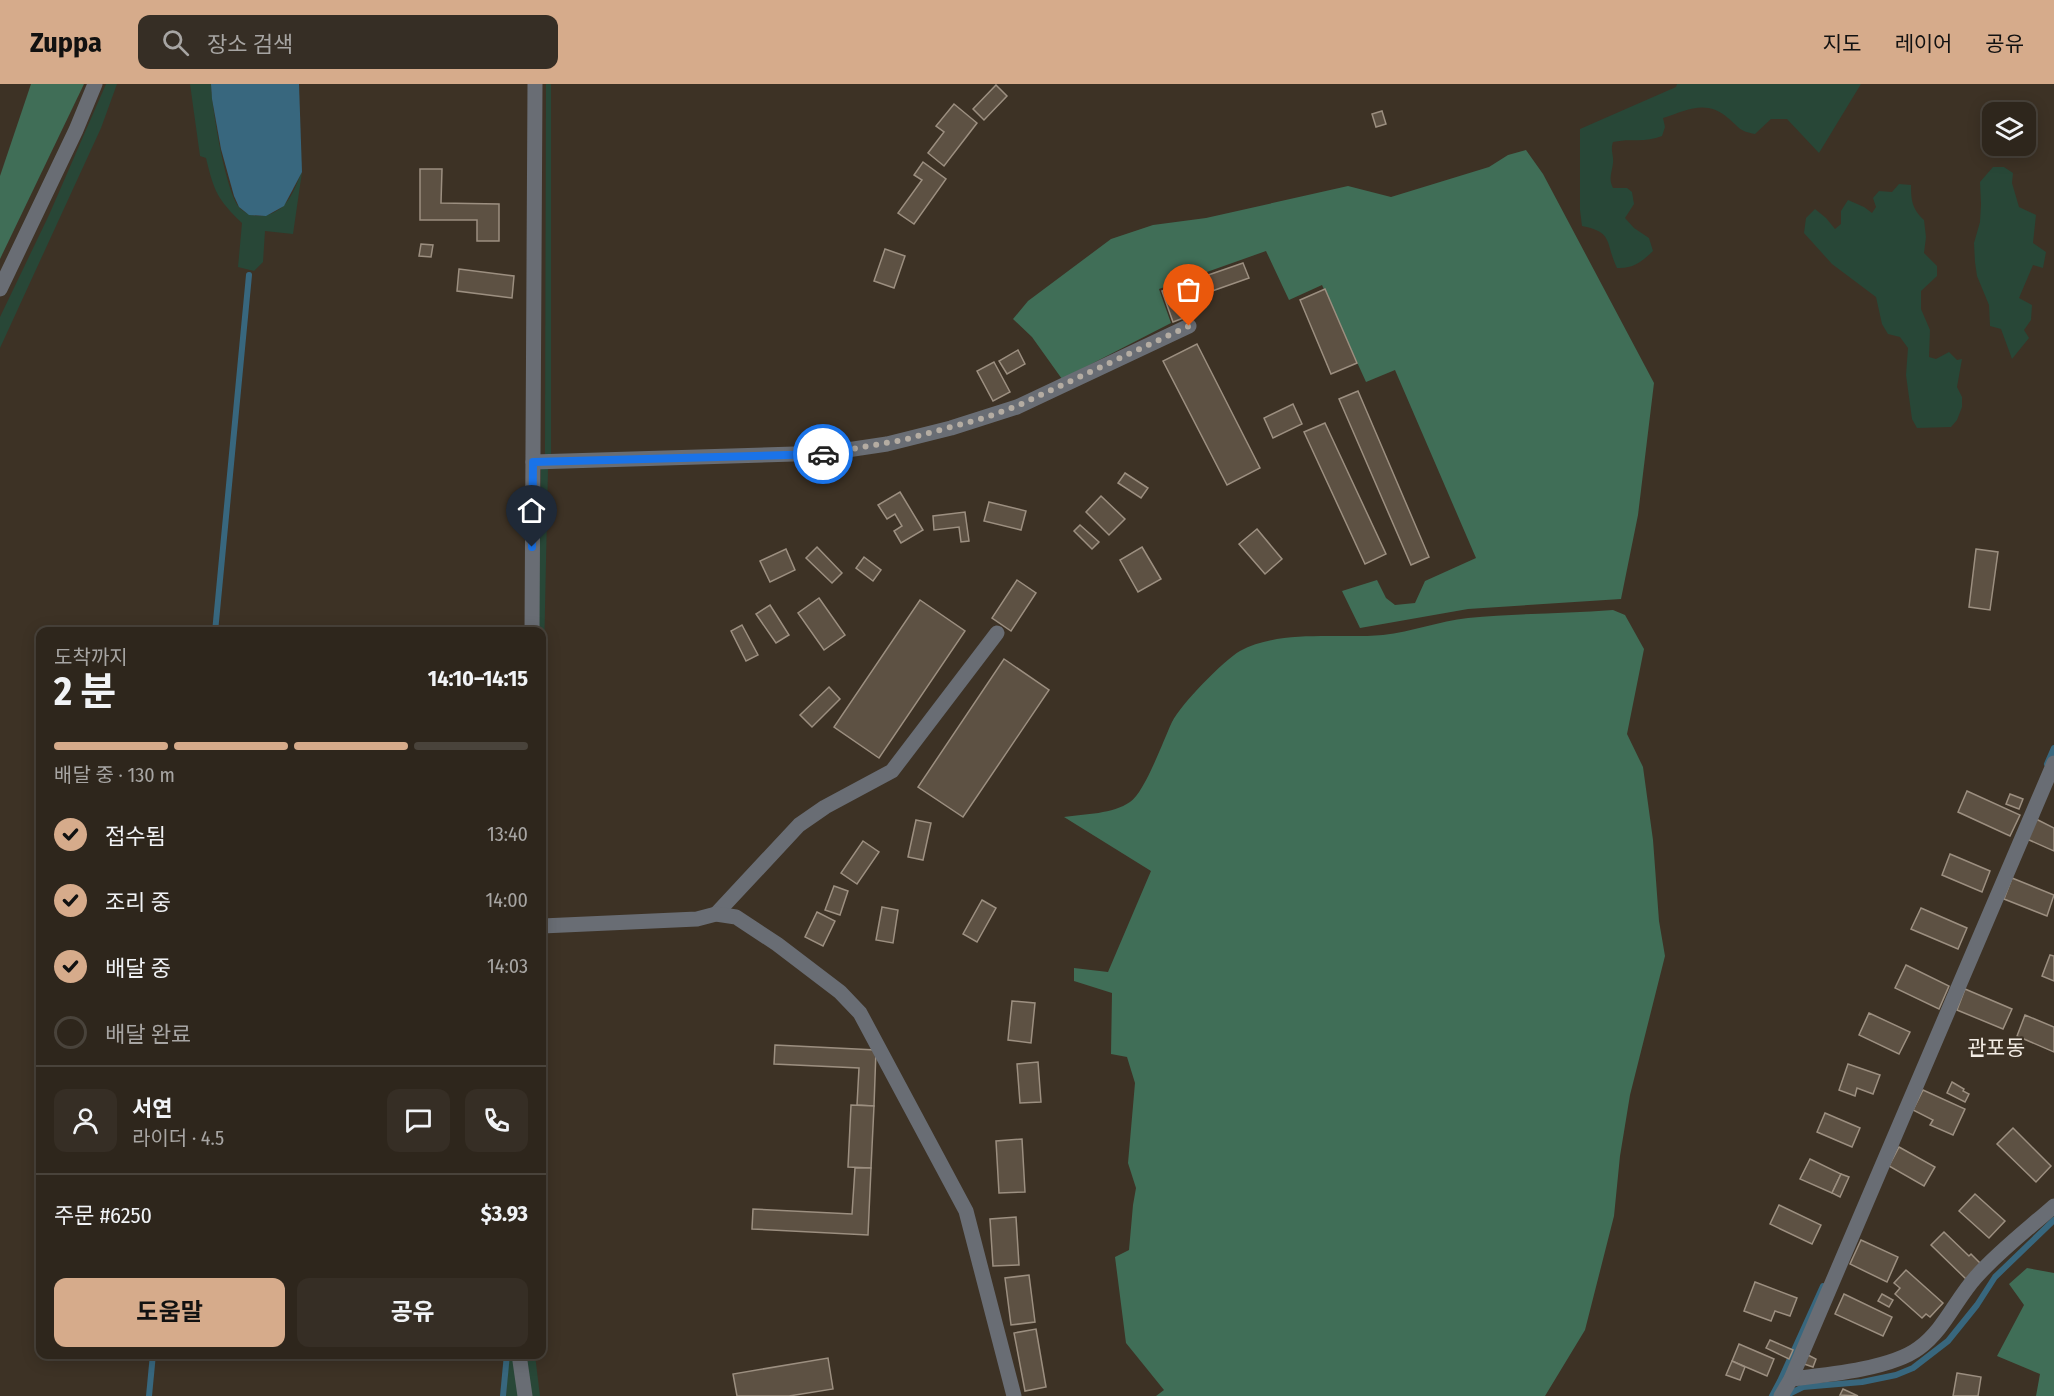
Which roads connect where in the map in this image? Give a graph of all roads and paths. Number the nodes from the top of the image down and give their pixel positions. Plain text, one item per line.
1 (95, 84) edge
2 (535, 84) edge
3 (0, 289) edge
4 (1189, 326) dead end
5 (533, 462) junction
6 (532, 627) edge
7 (997, 633) dead end
8 (2054, 763) edge
9 (716, 914) junction
10 (546, 927) edge
11 (2054, 1206) edge
12 (520, 1359) edge
13 (1791, 1379) junction
14 (525, 1396) edge
15 (1014, 1396) edge
16 (1781, 1396) edge

1 - 3 street
2 - 5 street
4 - 5 street
5 - 6 street
7 - 9 street
8 - 13 street
9 - 10 street
9 - 15 street
11 - 13 street
12 - 14 street
13 - 16 street

